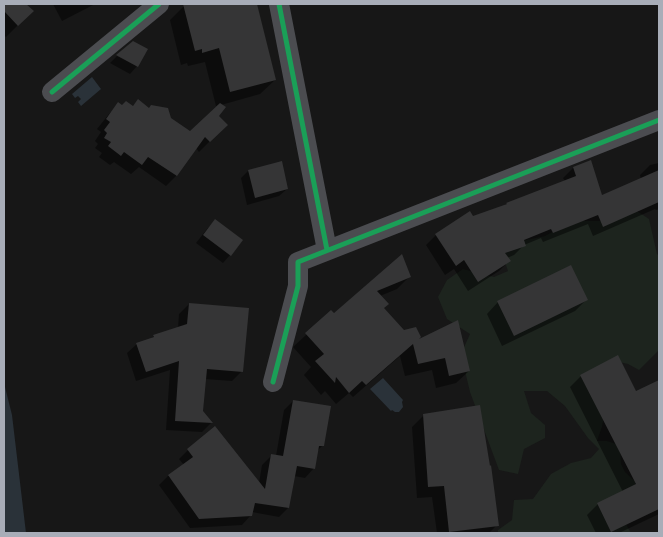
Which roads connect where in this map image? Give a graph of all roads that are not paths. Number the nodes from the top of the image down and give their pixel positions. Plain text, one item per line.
1 (159, 4) edge
2 (278, 4) edge
3 (52, 92) dead end
4 (659, 120) edge
5 (327, 250) junction
6 (273, 382) dead end

1 - 3 street
2 - 5 street
4 - 5 street
5 - 6 street

